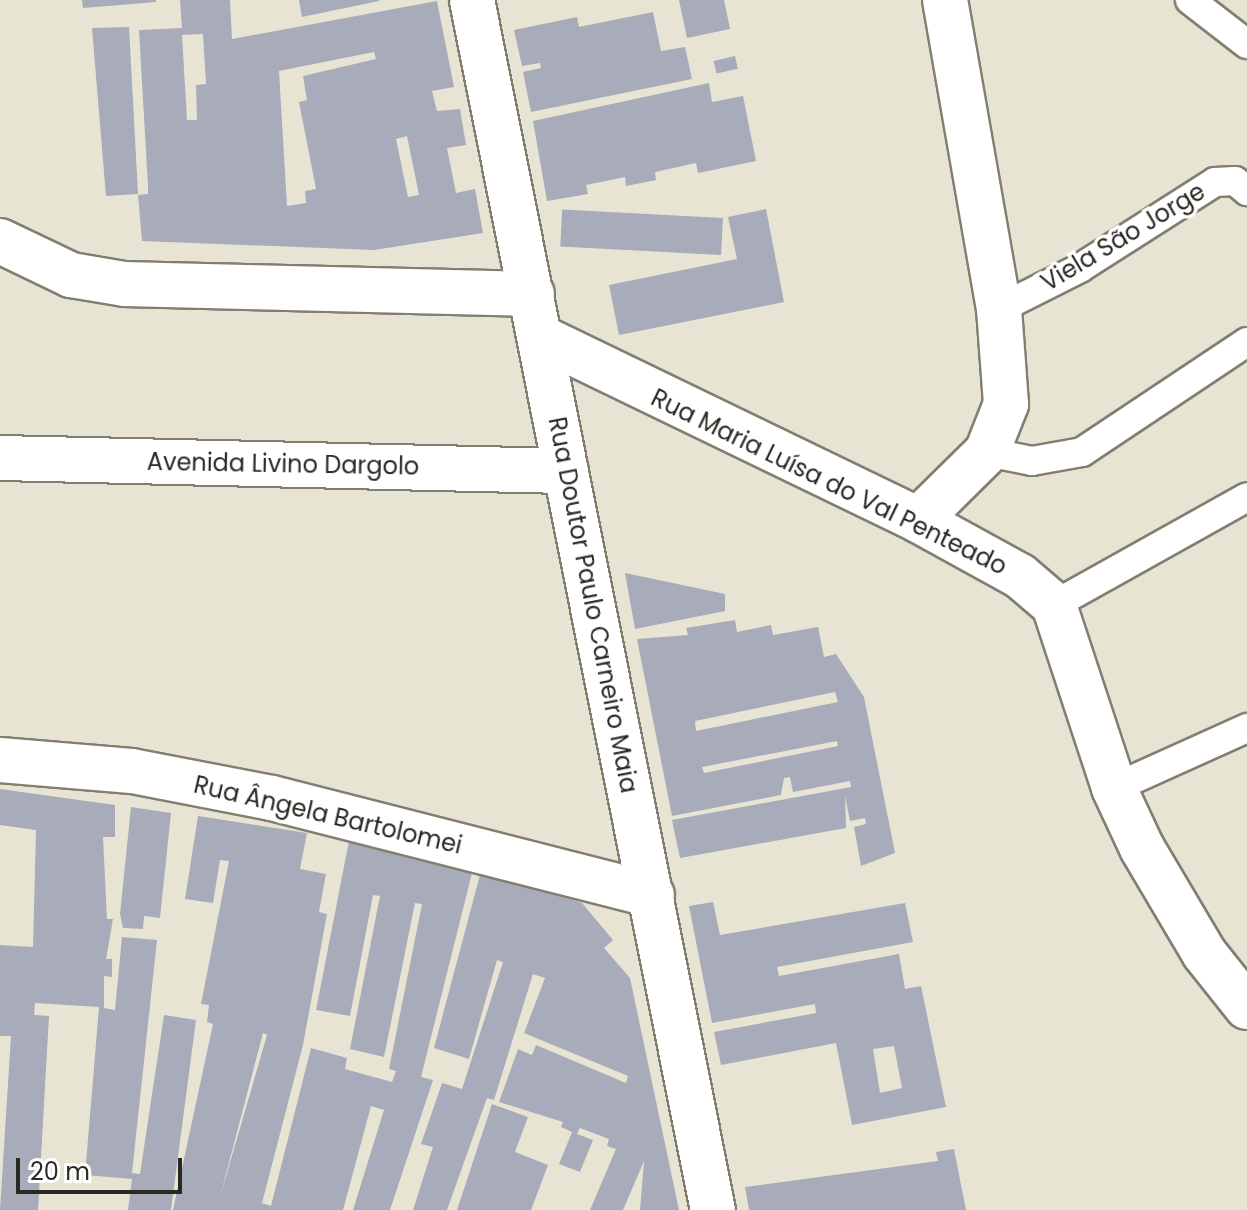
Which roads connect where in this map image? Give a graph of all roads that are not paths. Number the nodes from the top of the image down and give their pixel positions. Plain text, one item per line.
1 (472, 0) edge
2 (945, 0) edge
3 (1190, 0) edge
4 (1247, 44) edge
5 (1247, 191) edge
6 (0, 241) edge
7 (532, 294) junction
8 (999, 309) junction
9 (540, 337) junction
10 (1247, 342) edge
11 (987, 452) junction
12 (0, 458) edge
13 (566, 471) junction
14 (1247, 497) edge
15 (918, 520) junction
16 (1054, 605) junction
17 (1247, 728) edge
18 (0, 760) edge
19 (1114, 788) junction
20 (652, 895) junction
21 (1247, 1007) edge
22 (713, 1210) edge

1 - 7 street, Rua Doutor Paulo Carneiro Maia
2 - 8 street
3 - 4 lane
5 - 8 lane, Viela São Jorge
6 - 7 street
7 - 9 street, Rua Doutor Paulo Carneiro Maia
8 - 11 street
9 - 13 street, Rua Doutor Paulo Carneiro Maia
9 - 15 street, Rua Maria Luísa do Val Penteado
10 - 11 lane
11 - 15 street
12 - 13 street, Avenida Livino Dargolo
13 - 20 street, Rua Doutor Paulo Carneiro Maia
14 - 16 lane
15 - 16 street, Rua Maria Luísa do Val Penteado
16 - 19 street
17 - 19 lane
18 - 20 street, Rua Ângela Bartolomei
19 - 21 street
20 - 22 street, Rua Doutor Paulo Carneiro Maia

